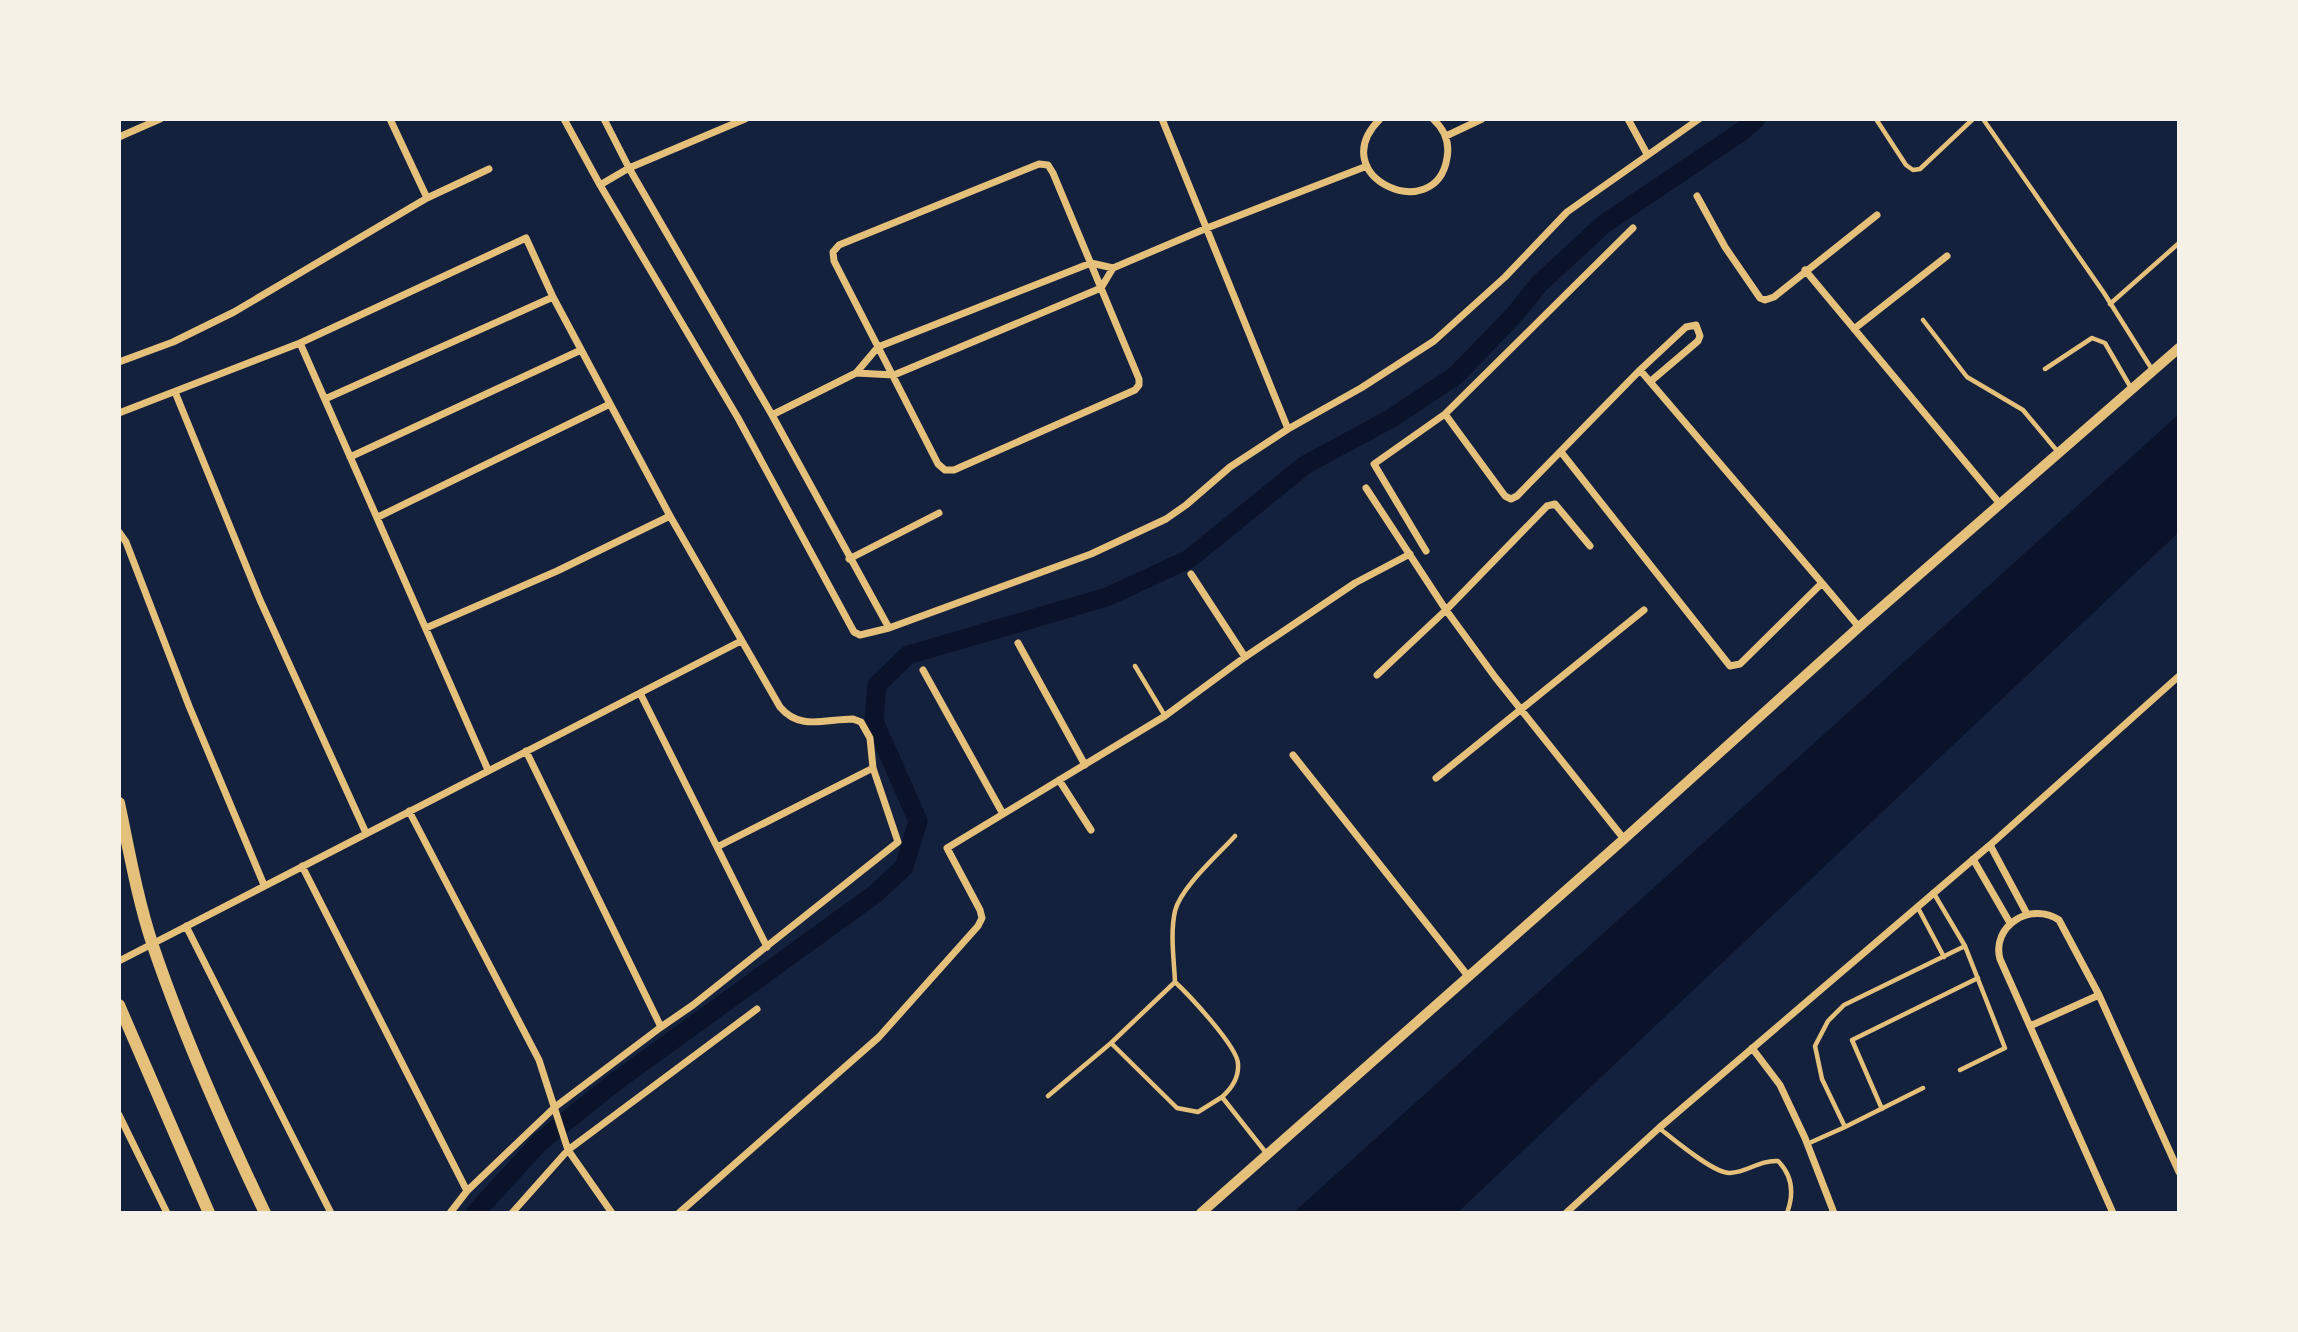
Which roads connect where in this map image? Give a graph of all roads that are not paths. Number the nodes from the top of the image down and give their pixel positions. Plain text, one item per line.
1 (160, 119) edge
2 (390, 119) edge
3 (564, 119) edge
4 (604, 119) edge
5 (745, 119) edge
6 (1162, 119) edge
7 (1379, 119) edge
8 (1433, 119) edge
9 (1482, 119) edge
10 (1628, 119) edge
11 (1699, 119) edge
12 (1876, 119) edge
13 (1973, 119) edge
14 (1983, 119) edge
15 (1446, 136) junction
16 (119, 137) edge
17 (1647, 154) junction
18 (1367, 166) junction
19 (629, 168) junction
20 (489, 169) dead end
21 (600, 185) junction
22 (1697, 195) dead end
23 (427, 198) junction
24 (1877, 215) dead end
25 (1207, 228) junction
26 (1633, 228) dead end
27 (2179, 243) edge
28 (1947, 256) dead end
29 (1091, 263) junction
30 (1113, 268) junction
31 (1804, 270) junction
32 (1101, 288) junction
33 (553, 297) junction
34 (2110, 304) junction
35 (1923, 320) dead end
36 (1854, 329) junction
37 (300, 343) junction
38 (878, 347) junction
39 (2179, 348) edge
40 (581, 350) junction
41 (119, 362) edge
42 (2045, 369) dead end
43 (1640, 370) junction
44 (2154, 372) junction
45 (856, 373) junction
46 (894, 375) junction
47 (1651, 381) junction
48 (2133, 390) junction
49 (175, 392) junction
50 (325, 399) junction
51 (610, 404) junction
52 (119, 413) edge
53 (1445, 414) junction
54 (772, 415) junction
55 (1288, 429) junction
56 (1561, 452) junction
57 (2058, 452) junction
58 (350, 457) junction
59 (1366, 488) dead end
60 (2000, 505) junction
61 (939, 513) dead end
62 (670, 516) junction
63 (378, 517) junction
64 (119, 533) edge
65 (1590, 546) dead end
66 (1426, 551) dead end
67 (1410, 554) junction
68 (849, 559) junction
69 (1191, 574) dead end
70 (1822, 583) junction
71 (1446, 610) junction
72 (1644, 610) dead end
73 (1860, 627) junction
74 (426, 628) junction
75 (889, 628) junction
76 (741, 641) junction
77 (1018, 643) dead end
78 (1245, 657) junction
79 (1135, 666) dead end
80 (923, 670) dead end
81 (1377, 675) dead end
82 (2179, 676) edge
83 (640, 693) junction
84 (1520, 711) junction
85 (1165, 716) junction
86 (526, 751) junction
87 (1293, 755) dead end
88 (1085, 765) junction
89 (873, 768) junction
90 (488, 770) junction
91 (1436, 778) dead end
92 (1059, 780) junction
93 (119, 803) edge
94 (409, 811) junction
95 (1003, 814) junction
96 (1091, 830) dead end
97 (366, 833) junction
98 (1235, 835) dead end
99 (1624, 839) junction
100 (1990, 845) junction
101 (717, 847) junction
102 (1973, 859) junction
103 (302, 866) junction
104 (264, 885) junction
105 (1933, 892) junction
106 (1917, 906) junction
107 (2027, 914) junction
108 (2010, 923) junction
109 (186, 926) junction
110 (152, 943) junction
111 (1965, 946) junction
112 (767, 947) junction
113 (1944, 957) junction
114 (119, 961) edge
115 (1468, 976) junction
116 (1978, 978) junction
117 (1175, 982) junction
118 (2099, 995) junction
119 (119, 1005) edge
120 (757, 1010) dead end
121 (2030, 1026) junction
122 (661, 1027) junction
123 (1111, 1043) junction
124 (1752, 1048) junction
125 (1960, 1070) dead end
126 (1923, 1088) dead end
127 (1048, 1096) dead end
128 (1222, 1097) junction
129 (1882, 1109) junction
130 (556, 1110) junction
131 (119, 1115) edge
132 (1845, 1127) junction
133 (1659, 1128) junction
134 (1807, 1144) junction
135 (568, 1150) junction
136 (1268, 1154) junction
137 (2179, 1172) edge
138 (467, 1191) junction
139 (167, 1213) edge
140 (209, 1213) edge
141 (265, 1213) edge
142 (331, 1213) edge
143 (450, 1213) edge
144 (512, 1213) edge
145 (612, 1213) edge
146 (679, 1213) edge
147 (1201, 1213) edge
148 (1566, 1213) edge
149 (1787, 1213) edge
150 (1834, 1213) edge
151 (2113, 1213) edge

1 - 16 street
2 - 23 street
3 - 21 street
4 - 19 street
5 - 19 street
6 - 25 street
7 - 18 street
8 - 15 street
9 - 15 street
10 - 17 street
11 - 17 street
12 - 13 lane
14 - 34 lane
15 - 18 street
17 - 55 street
18 - 25 street
19 - 21 street
19 - 54 street
20 - 23 street
21 - 75 street
22 - 31 street
23 - 41 street
24 - 31 street
25 - 30 street
25 - 55 street
26 - 53 street
27 - 34 lane
28 - 36 street
29 - 30 street
29 - 32 street
29 - 38 street
29 - 38 street
30 - 32 street
31 - 36 street
32 - 46 street
32 - 46 street
33 - 37 street
33 - 40 street
33 - 50 street
34 - 44 lane
35 - 57 lane
36 - 60 street
37 - 49 street
37 - 50 street
38 - 45 street
38 - 46 street
39 - 44 street
40 - 51 street
40 - 58 street
42 - 48 lane
43 - 47 street
43 - 47 street
43 - 56 street
44 - 48 street
45 - 46 street
45 - 54 street
47 - 70 street
48 - 57 street
49 - 52 street
49 - 97 street
50 - 58 street
51 - 62 street
51 - 63 street
53 - 56 street
53 - 66 street
54 - 68 street
55 - 75 street
56 - 70 street
57 - 60 street
58 - 63 street
59 - 67 street
60 - 73 street
61 - 68 street
62 - 74 street
62 - 76 street
63 - 74 street
64 - 104 street
65 - 71 street
67 - 71 street
67 - 78 street
68 - 75 street
69 - 78 street
70 - 73 street
71 - 81 street
71 - 84 street
72 - 84 street
73 - 99 street
74 - 90 street
76 - 83 street
76 - 89 street
77 - 88 street
78 - 85 street
79 - 85 lane
80 - 95 street
82 - 100 street
83 - 86 street
83 - 101 street
84 - 91 street
84 - 99 street
85 - 88 street
86 - 90 street
86 - 122 street
87 - 115 street
88 - 92 street
89 - 101 street
89 - 112 street
90 - 94 street
92 - 95 street
92 - 96 street
93 - 110 main road
94 - 97 street
94 - 130 street
95 - 146 street
97 - 103 street
98 - 117 lane
99 - 115 street
100 - 102 street
100 - 107 street
101 - 112 street
102 - 105 street
102 - 108 street
103 - 104 street
103 - 138 street
104 - 109 street
105 - 106 street
105 - 111 lane
106 - 113 lane
106 - 124 street
107 - 108 street
107 - 118 street
108 - 121 street
109 - 110 street
109 - 142 street
110 - 114 street
110 - 141 main road
111 - 113 lane
111 - 116 lane
112 - 122 street
113 - 132 lane
115 - 136 street
116 - 125 lane
116 - 129 lane
117 - 123 lane
117 - 128 lane
118 - 121 street
118 - 137 street
119 - 140 main road
120 - 135 street
121 - 151 street
122 - 130 street
123 - 127 lane
123 - 128 lane
124 - 133 street
124 - 134 street
126 - 129 lane
128 - 136 lane
129 - 132 lane
130 - 135 street
130 - 138 street
131 - 139 street
132 - 134 lane
133 - 148 street
133 - 149 lane
134 - 150 street
135 - 144 street
135 - 145 street
136 - 147 street
138 - 143 street

